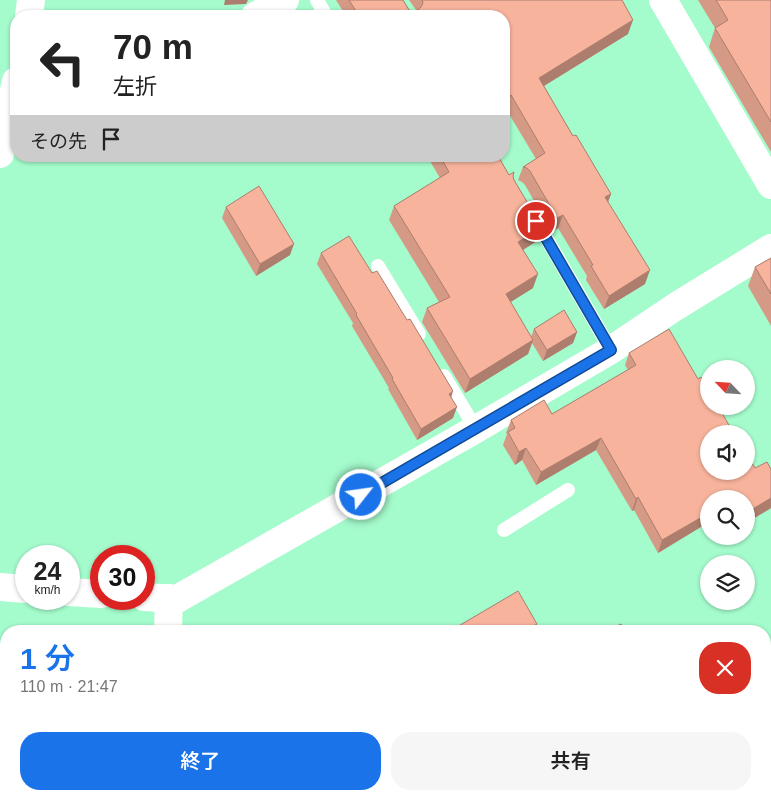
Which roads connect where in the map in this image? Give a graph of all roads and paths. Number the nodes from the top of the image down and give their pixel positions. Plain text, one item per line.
1 (285, 0) edge
2 (663, 0) edge
3 (266, 10) edge
4 (10, 108) edge
5 (0, 154) edge
6 (771, 184) edge
7 (527, 206) edge
8 (771, 248) edge
9 (378, 266) dead end
10 (427, 348) edge
11 (611, 350) junction
12 (437, 364) edge
13 (476, 429) junction
14 (568, 490) dead end
15 (504, 530) dead end
16 (0, 587) edge
17 (15, 588) edge
18 (156, 598) edge
19 (166, 625) edge

1 - 3 street
2 - 6 street
4 - 5 street
7 - 11 lane
8 - 11 street
9 - 10 lane
11 - 13 street
12 - 13 lane
13 - 18 street
14 - 15 lane
16 - 17 street
18 - 19 street

